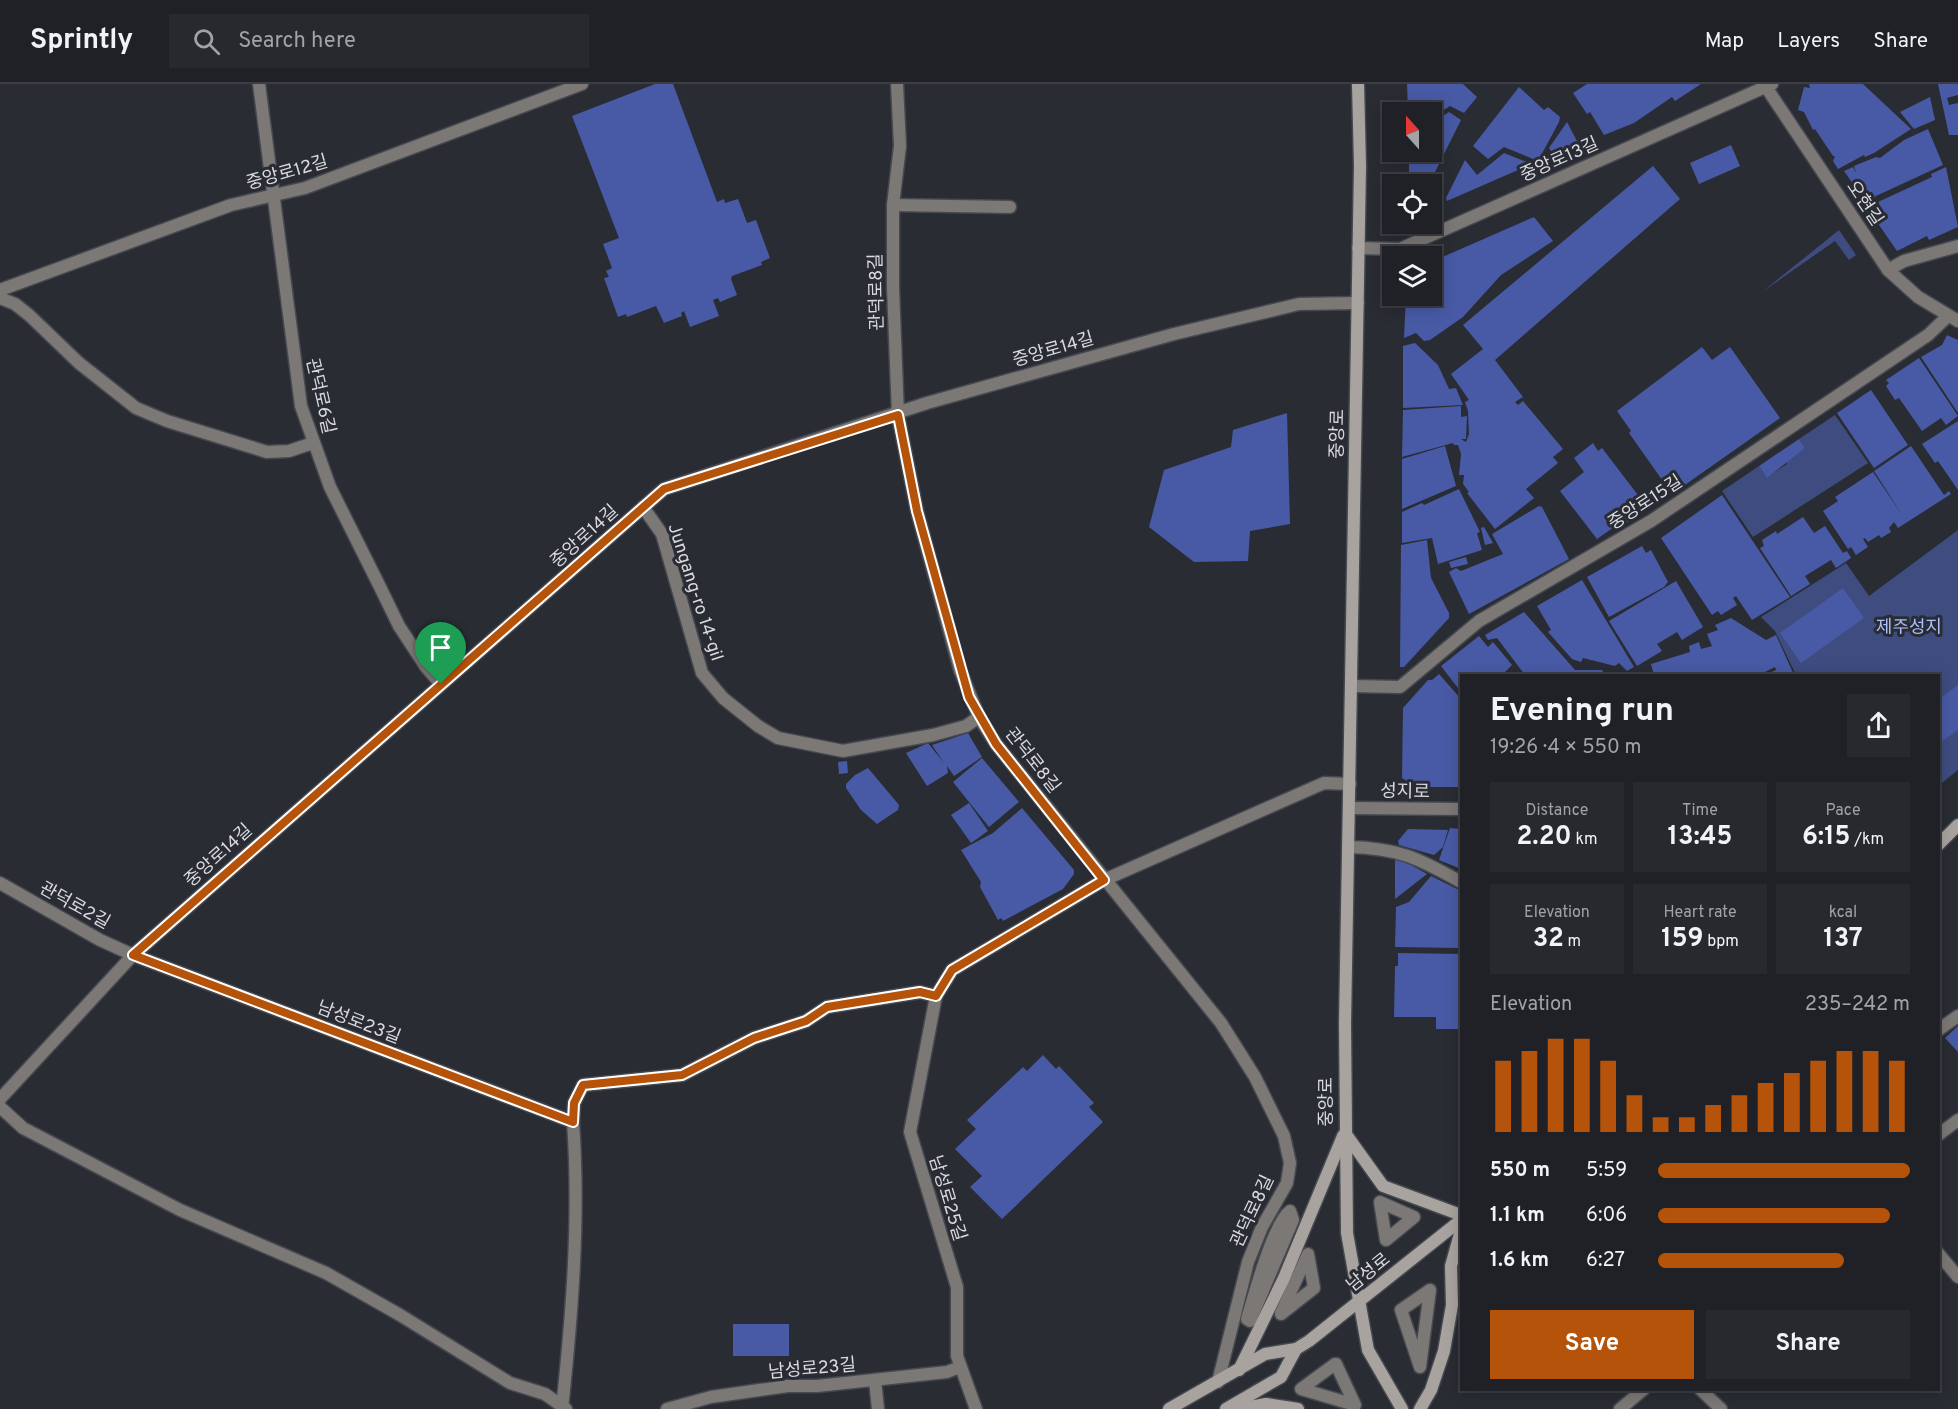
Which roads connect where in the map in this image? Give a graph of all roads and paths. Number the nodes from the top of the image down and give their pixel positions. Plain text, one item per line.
1 (259, 84) edge
2 (582, 84) edge
3 (897, 84) edge
4 (1358, 84) edge
5 (1767, 85) edge
6 (274, 196) junction
7 (893, 205) junction
8 (1010, 207) dead end
9 (1958, 246) edge
10 (1358, 248) junction
11 (1888, 270) junction
12 (0, 290) edge
13 (0, 298) edge
14 (1358, 303) junction
15 (1953, 318) edge
16 (898, 415) junction
17 (313, 443) junction
18 (643, 507) junction
19 (441, 684) junction
20 (1352, 686) junction
21 (979, 717) junction
22 (1350, 784) junction
23 (1349, 808) junction
24 (1460, 809) edge
25 (1957, 829) edge
26 (1940, 843) edge
27 (1348, 847) junction
28 (1104, 880) junction
29 (1460, 881) edge
30 (0, 883) edge
31 (133, 955) junction
32 (936, 996) junction
33 (1958, 1016) edge
34 (1940, 1029) edge
35 (0, 1099) edge
36 (0, 1107) edge
37 (1958, 1120) edge
38 (573, 1122) junction
39 (1344, 1132) junction
40 (1940, 1134) edge
41 (1460, 1217) edge
42 (1460, 1218) edge
43 (1460, 1234) edge
44 (1940, 1255) edge
45 (1958, 1277) edge
46 (1359, 1302) junction
47 (1406, 1307) joint
48 (1250, 1321) joint
49 (1296, 1349) junction
50 (960, 1367) junction
51 (1239, 1370) junction
52 (875, 1380) junction
53 (1218, 1382) junction
54 (1642, 1391) edge
55 (1702, 1391) edge
56 (564, 1408) edge
57 (667, 1409) edge
58 (878, 1409) edge
59 (976, 1409) edge
60 (1169, 1409) edge
61 (1226, 1409) edge
62 (1239, 1409) edge
63 (1298, 1409) edge
64 (1402, 1409) edge
65 (1420, 1409) edge
66 (1620, 1409) edge
67 (1721, 1409) edge

1 - 6 street, 관덕로6길
2 - 6 street, 중앙로12길
3 - 7 street, 관덕로8길
4 - 10 main road, 중앙로
5 - 10 street, 중앙로13길
5 - 11 street, 오현길
6 - 12 street, 중앙로12길
6 - 17 street, 관덕로6길
7 - 8 street
7 - 16 street, 관덕로8길
9 - 11 street
10 - 14 main road, 중앙로
11 - 15 street, 오현길
13 - 17 street
14 - 16 street, 중앙로14길
14 - 20 main road, 중앙로
15 - 20 street, 중앙로15길
16 - 18 street, 중앙로14길
16 - 21 street, 관덕로8길
17 - 19 street, 관덕로6길
18 - 19 street, 중앙로14길
18 - 21 street, Jungang-ro 14-gil
19 - 31 street, 중앙로14길
20 - 22 main road, 중앙로
21 - 28 street, 관덕로8길
22 - 23 main road, 중앙로
22 - 28 street
23 - 24 street, 성지로
23 - 27 main road, 중앙로
25 - 26 main road
27 - 29 street
27 - 39 main road, 중앙로
28 - 32 street
28 - 53 street, 관덕로8길
30 - 31 street, 관덕로2길
31 - 35 street, 중앙로14길
31 - 38 street, 남성로23길
32 - 38 street
32 - 50 street, 남성로25길
33 - 34 street
36 - 56 street
37 - 40 street
38 - 56 street
39 - 41 main road
39 - 46 main road, 중앙로
39 - 51 main road
42 - 46 main road, 남성로
43 - 65 main road
44 - 45 street
46 - 49 main road, 남성로
46 - 64 main road, 중앙로
47 - 47 street
48 - 48 street
49 - 51 main road, 남성로
49 - 61 main road, 남성로
50 - 52 street, 남성로23길
50 - 59 street, 남성로25길
51 - 53 main road, 남성로
52 - 57 street, 남성로23길
52 - 58 street
53 - 60 main road, 남성로
54 - 66 street
55 - 67 street
62 - 63 main road

